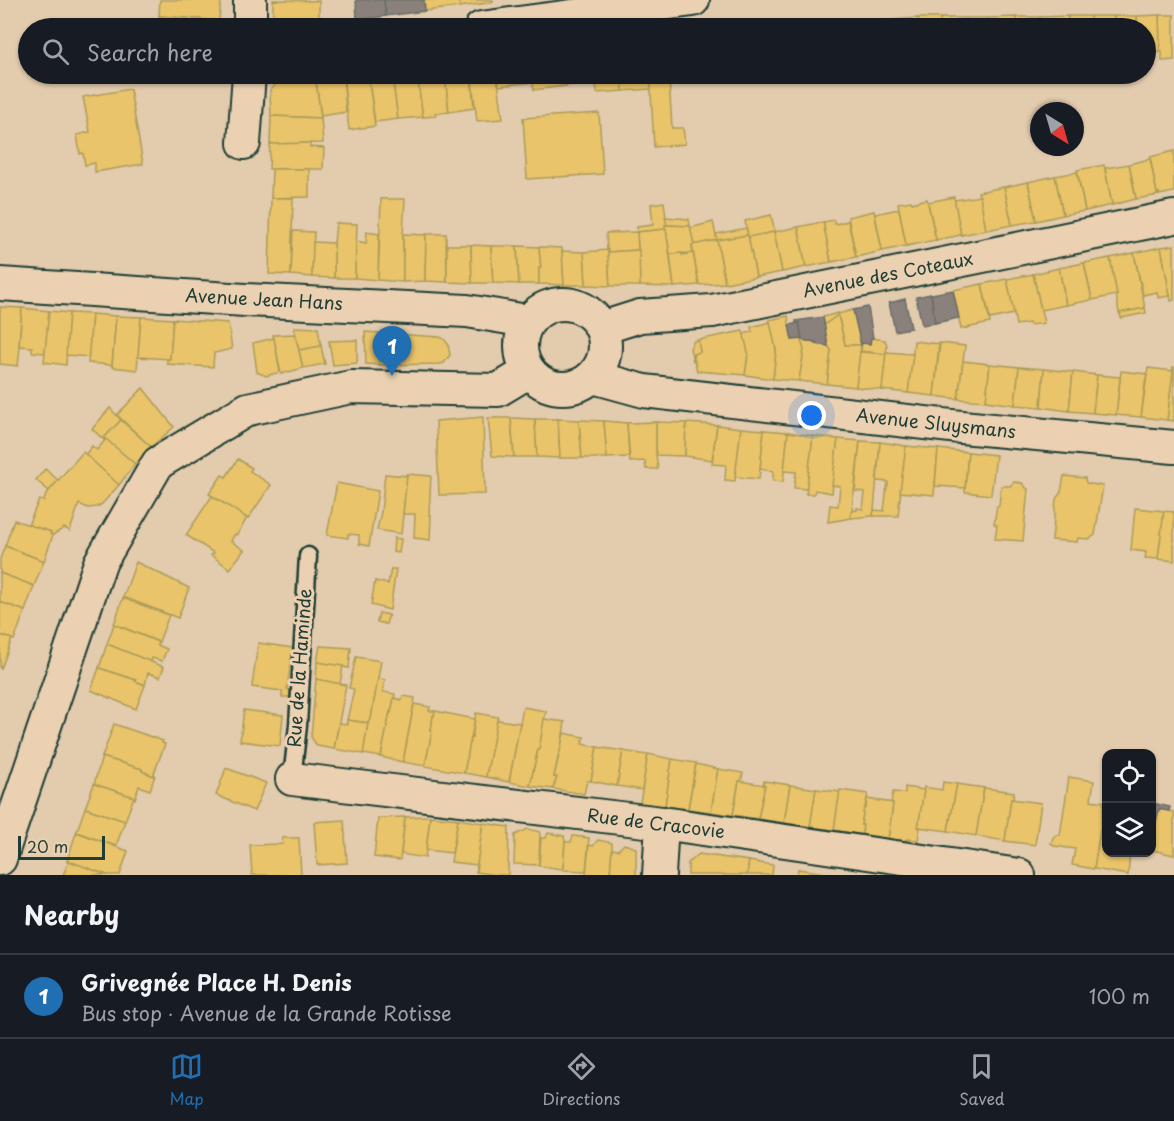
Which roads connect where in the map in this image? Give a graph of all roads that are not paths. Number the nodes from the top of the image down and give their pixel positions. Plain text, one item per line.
1 (250, 0) edge
2 (692, 0) edge
3 (250, 18) edge
4 (556, 18) edge
5 (248, 84) edge
6 (244, 143) dead end
7 (1174, 217) edge
8 (0, 284) edge
9 (527, 321) junction
10 (602, 328) junction
11 (528, 372) junction
12 (592, 377) junction
13 (1174, 447) edge
14 (308, 556) dead end
15 (292, 779) joint
16 (662, 824) junction
17 (0, 859) edge
18 (659, 875) edge
19 (1019, 875) edge

1 - 3 street
2 - 4 street
5 - 6 street
7 - 10 street, Avenue des Coteaux
8 - 9 street, Avenue Jean Hans
9 - 10 street
9 - 11 street
10 - 12 street
11 - 12 street
11 - 17 street
12 - 13 street, Avenue Sluysmans
14 - 15 lane, Rue de la Haminde
15 - 16 street, Rue de Cracovie
16 - 18 street
16 - 19 street, Rue de Cracovie

